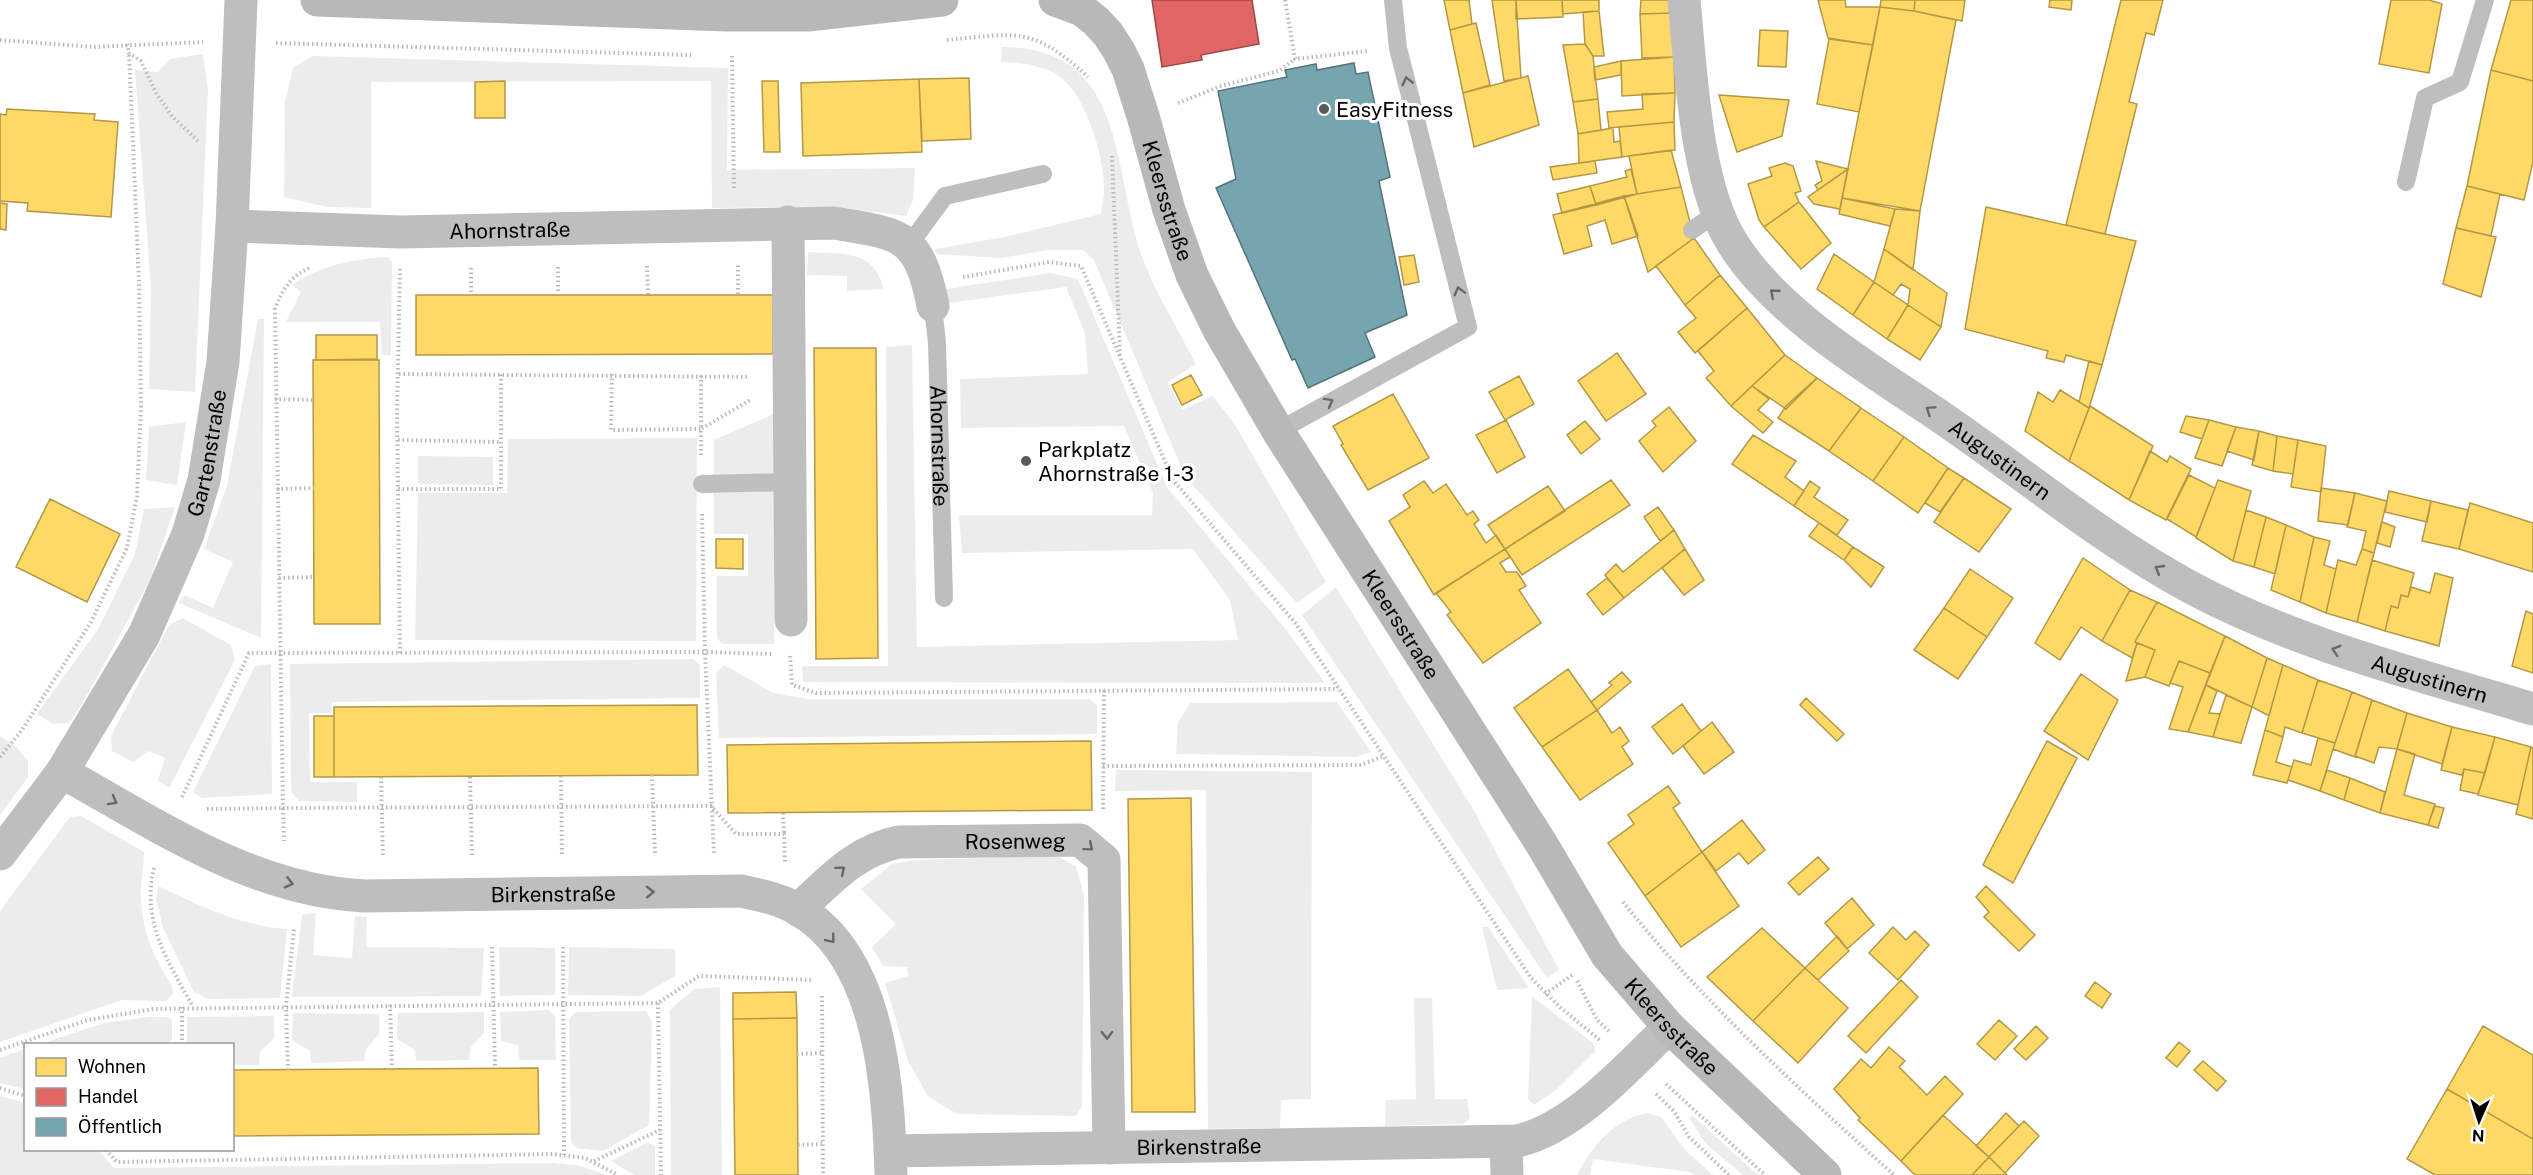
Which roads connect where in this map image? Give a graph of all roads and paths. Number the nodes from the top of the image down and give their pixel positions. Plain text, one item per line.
1 (241, 0) edge
2 (317, 0) edge
3 (942, 0) edge
4 (1285, 0) edge
5 (1393, 0) edge
6 (1684, 0) edge
7 (2485, 0) edge
8 (1075, 3) edge
9 (808, 7) edge
10 (127, 44) dead end
11 (1398, 48) junction
12 (129, 54) junction
13 (732, 56) dead end
14 (1295, 59) junction
15 (1143, 116) junction
16 (1112, 155) dead end
17 (234, 173) junction
18 (1043, 174) dead end
19 (2406, 182) dead end
20 (788, 222) junction
21 (734, 224) junction
22 (232, 226) junction
23 (401, 232) junction
24 (909, 245) junction
25 (315, 265) dead end
26 (738, 267) dead end
27 (647, 268) dead end
28 (471, 269) dead end
29 (558, 270) dead end
30 (558, 294) dead end
31 (648, 294) dead end
32 (738, 294) dead end
33 (930, 294) junction
34 (471, 295) dead end
35 (1120, 358) junction
36 (399, 374) junction
37 (501, 374) junction
38 (612, 375) junction
39 (701, 375) junction
40 (788, 378) junction
41 (275, 399) junction
42 (314, 400) dead end
43 (701, 429) junction
44 (1278, 432) junction
45 (398, 440) junction
46 (501, 442) junction
47 (790, 482) junction
48 (702, 484) junction
49 (277, 489) junction
50 (314, 489) dead end
51 (398, 489) junction
52 (314, 577) dead end
53 (278, 578) junction
54 (944, 598) dead end
55 (791, 620) dead end
56 (705, 652) junction
57 (280, 653) junction
58 (400, 653) junction
59 (1339, 689) junction
60 (1104, 690) junction
61 (2533, 709) edge
62 (1384, 756) junction
63 (0, 757) edge
64 (1103, 766) junction
65 (62, 772) junction
66 (652, 775) dead end
67 (561, 776) dead end
68 (381, 777) dead end
69 (470, 777) dead end
70 (561, 806) junction
71 (653, 806) junction
72 (711, 806) junction
73 (381, 807) junction
74 (471, 807) junction
75 (284, 808) junction
76 (783, 813) dead end
77 (172, 819) junction
78 (783, 834) junction
79 (0, 854) edge
80 (1104, 860) junction
81 (716, 891) junction
82 (656, 892) junction
83 (1616, 892) dead end
84 (562, 894) junction
85 (473, 895) junction
86 (384, 896) junction
87 (806, 903) junction
88 (294, 929) dead end
89 (492, 947) dead end
90 (563, 948) dead end
91 (822, 980) junction
92 (860, 981) junction
93 (563, 1003) junction
94 (658, 1003) junction
95 (390, 1005) junction
96 (493, 1005) junction
97 (286, 1006) junction
98 (193, 1007) junction
99 (182, 1008) junction
100 (1669, 1027) junction
101 (182, 1043) edge
102 (0, 1050) edge
103 (797, 1053) dead end
104 (822, 1053) junction
105 (1628, 1067) junction
106 (495, 1068) dead end
107 (392, 1069) dead end
108 (288, 1070) dead end
109 (0, 1088) edge
110 (24, 1095) edge
111 (660, 1130) junction
112 (1506, 1142) junction
113 (823, 1144) junction
114 (798, 1145) dead end
115 (1109, 1148) junction
116 (108, 1151) edge
117 (564, 1155) junction
118 (594, 1161) junction
119 (891, 1163) edge
120 (618, 1175) edge
121 (661, 1175) edge
122 (823, 1175) edge
123 (1507, 1175) edge
124 (1729, 1175) edge
125 (1825, 1175) edge
126 (1894, 1175) edge

1 - 17 street, Gartenstraße
2 - 9 main road
3 - 9 main road
4 - 14 path
5 - 11 lane
61 -> 6 street, Augustinern
7 - 19 lane
8 - 15 main road, Kleersstraße
10 - 12 path
11 - 14 path
44 -> 11 lane
12 - 17 path
12 - 63 path
13 - 21 path
14 - 15 path
15 - 44 main road, Kleersstraße
16 - 35 path
17 - 22 street, Gartenstraße
18 - 24 lane
20 - 21 street, Ahornstraße
20 - 24 street, Ahornstraße
20 - 40 street
21 - 23 street, Ahornstraße
22 - 23 street, Ahornstraße
22 - 65 street, Gartenstraße
23 - 36 path
24 - 33 street, Ahornstraße
25 - 41 path
26 - 32 path
27 - 31 path
28 - 34 path
29 - 30 path
33 - 35 path
33 - 54 lane, Ahornstraße
35 - 59 path
36 - 37 path
36 - 45 path
37 - 38 path
37 - 46 path
38 - 39 path
38 - 43 path
39 - 40 path
39 - 43 path
40 - 43 path
40 - 47 street
41 - 42 path
41 - 49 path
43 - 48 path
44 - 100 main road, Kleersstraße
45 - 46 path
45 - 51 path
46 - 51 path
47 - 48 lane
47 - 55 street
48 - 56 path
49 - 50 path
49 - 53 path
51 - 58 path
52 - 53 path
53 - 57 path
56 - 58 path
56 - 60 path
56 - 72 path
57 - 58 path
57 - 75 path
57 - 77 path
59 - 60 path
59 - 62 path
60 - 64 path
62 - 64 path
62 - 105 path
64 - 80 path
65 -> 77 street, Birkenstraße
65 - 79 street, Gartenstraße
66 - 71 path
67 - 70 path
68 - 73 path
69 - 74 path
70 - 71 path
70 - 74 path
70 - 84 path
71 - 72 path
71 - 82 path
72 - 78 path
72 - 81 path
73 - 74 path
73 - 75 path
73 - 86 path
74 - 85 path
75 - 77 path
76 - 78 path
77 -> 86 street, Birkenstraße
77 - 98 path
78 - 87 path
87 -> 80 street, Rosenweg
80 -> 115 street
81 - 82 street, Birkenstraße
81 - 87 street, Birkenstraße
84 -> 82 street, Birkenstraße
83 - 126 path
84 - 85 street, Birkenstraße
85 - 86 street, Birkenstraße
87 -> 92 street, Birkenstraße
88 - 97 path
89 - 96 path
90 - 93 path
91 - 92 path
91 - 94 path
91 - 104 path
92 - 119 street, Birkenstraße
93 - 94 path
93 - 96 path
93 - 117 path
94 - 111 path
95 - 96 path
95 - 97 path
95 - 107 path
96 - 106 path
97 - 98 path
97 - 108 path
98 - 99 path
99 - 101 path
99 - 102 path
100 - 105 street, Birkenstraße
100 - 125 main road, Kleersstraße
103 - 104 path
104 - 113 path
105 - 112 street, Birkenstraße
105 - 124 path
109 - 110 path
111 - 118 path
111 - 121 path
112 - 115 street, Birkenstraße
112 - 123 street
113 - 114 path
113 - 122 path
115 - 119 street, Birkenstraße
116 - 117 path
117 - 118 path
118 - 120 path

